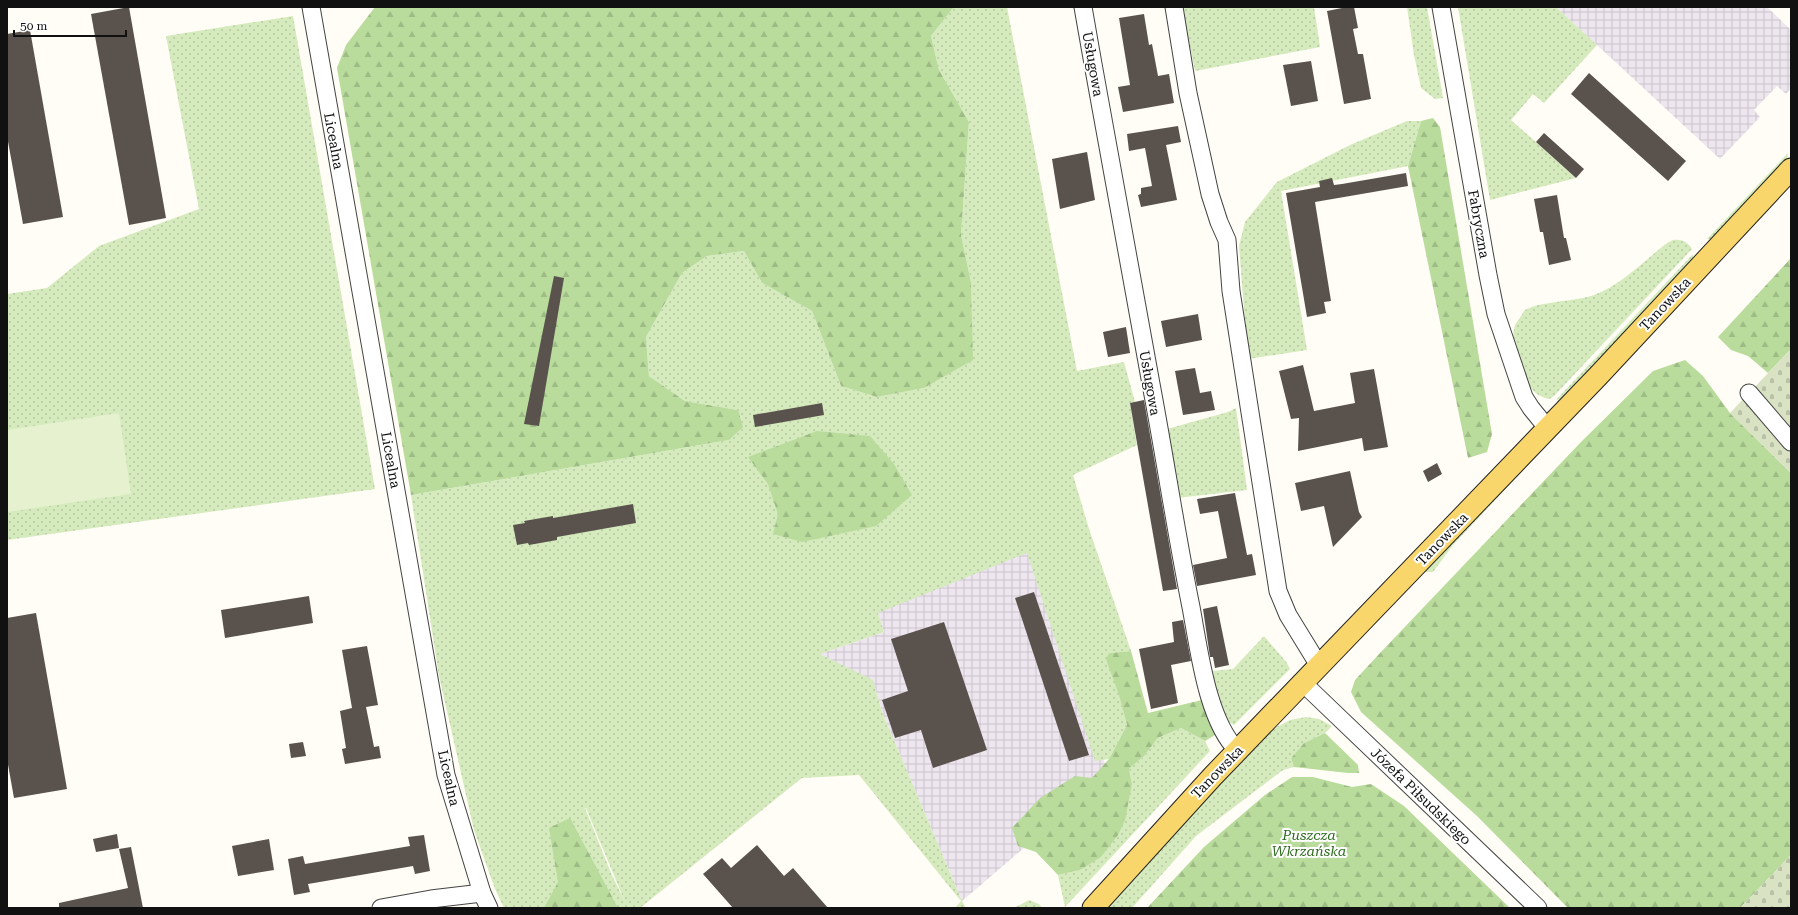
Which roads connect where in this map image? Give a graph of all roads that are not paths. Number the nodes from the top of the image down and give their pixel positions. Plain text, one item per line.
1 (311, 7) edge
2 (1083, 7) edge
3 (1174, 7) edge
4 (1441, 7) edge
5 (1791, 169) edge
6 (1749, 393) dead end
7 (1548, 429) junction
8 (1791, 442) edge
9 (1321, 664) junction
10 (1303, 683) junction
11 (1238, 751) junction
12 (485, 901) edge
13 (380, 908) edge
14 (1093, 908) edge
15 (1538, 908) edge

1 - 12 street, Licealna
2 - 11 street, Usługowa
3 - 9 street
4 - 7 street, Fabryczna
5 - 7 main road, Tanowska
6 - 8 street
7 - 9 main road, Tanowska
9 - 10 main road, Tanowska
10 - 11 main road, Tanowska
10 - 15 street, Józefa Piłsudskiego
11 - 14 main road, Tanowska
12 - 13 street

